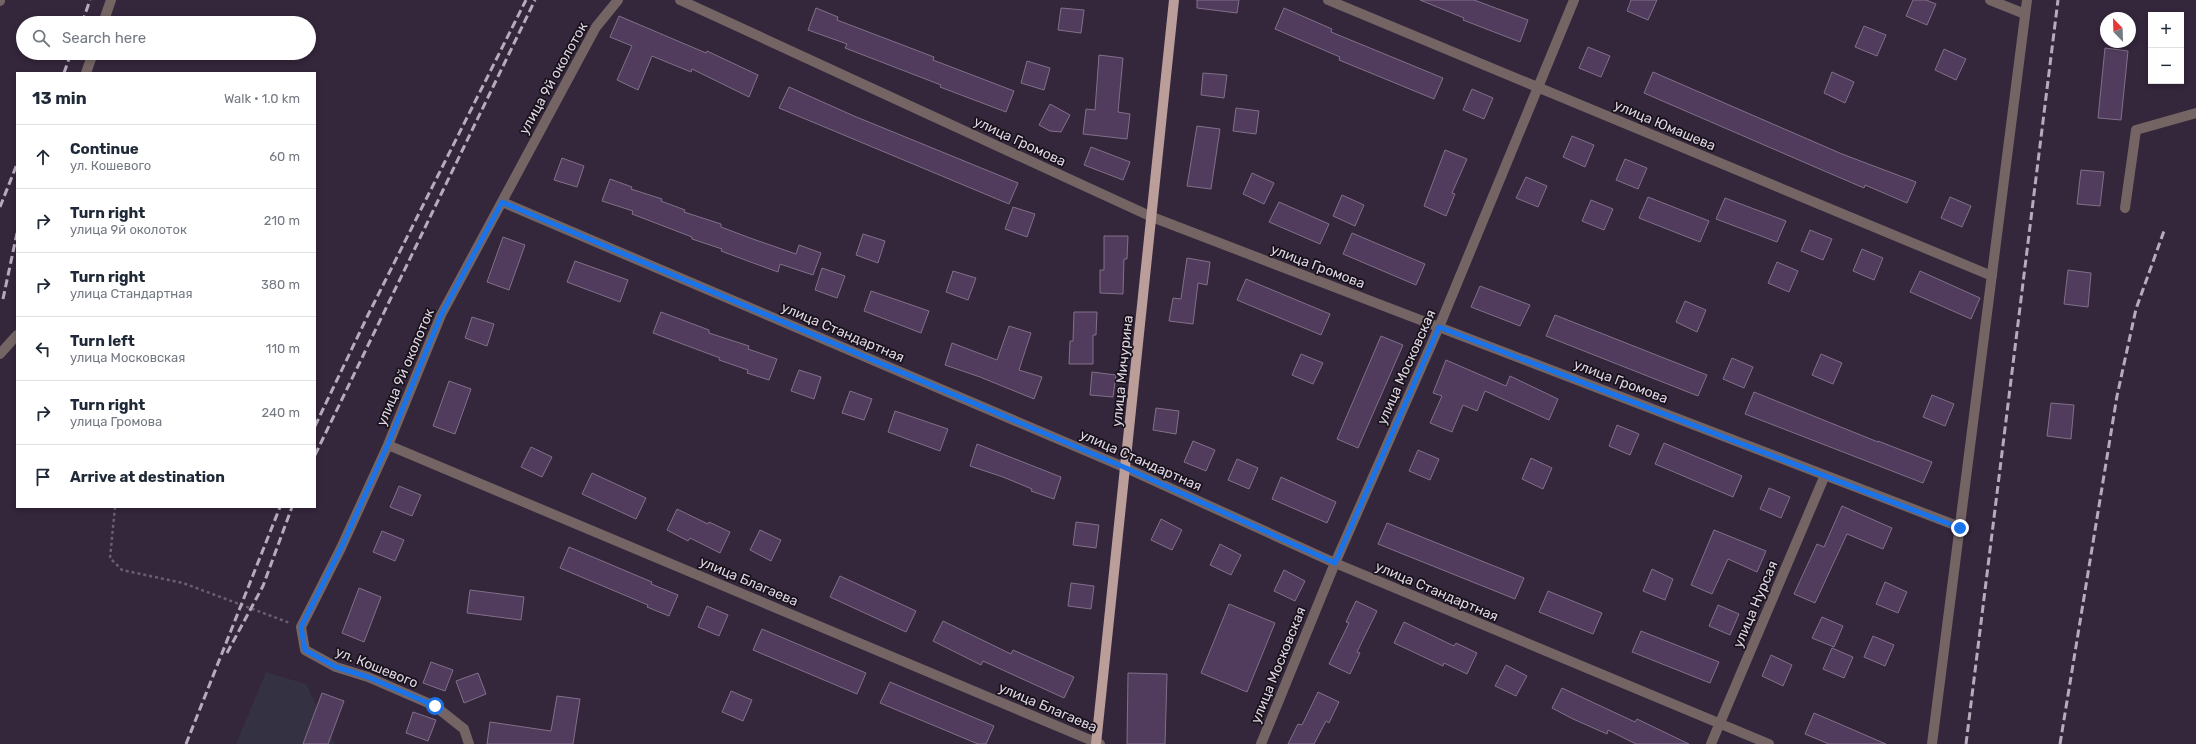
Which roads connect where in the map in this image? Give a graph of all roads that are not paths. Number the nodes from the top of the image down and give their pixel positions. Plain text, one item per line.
1 (111, 0) edge
2 (618, 0) edge
3 (680, 0) edge
4 (1174, 0) edge
5 (1328, 0) edge
6 (1574, 0) edge
7 (1990, 0) edge
8 (2027, 0) edge
9 (2025, 14) junction
10 (105, 16) edge
11 (91, 60) edge
12 (86, 72) edge
13 (1538, 87) junction
14 (2196, 113) edge
15 (502, 202) junction
16 (2125, 208) dead end
17 (1152, 217) junction
18 (1992, 276) junction
19 (1439, 327) junction
20 (16, 336) edge
21 (0, 354) edge
22 (388, 444) junction
23 (1126, 468) junction
24 (1825, 475) junction
25 (1960, 528) junction
26 (1335, 563) junction
27 (305, 650) joint
28 (1720, 723) junction
29 (1097, 743) edge
30 (469, 744) edge
31 (1261, 744) edge
32 (1711, 744) edge
33 (1769, 744) edge
34 (1932, 744) edge

1 - 10 street
2 - 15 street, улица 9й околоток
3 - 17 street, улица Громова
4 - 17 main road, улица Мичурина
5 - 13 street, улица Юмашева
6 - 13 street, улица Московская
7 - 9 street
8 - 9 street
9 - 18 street
11 - 12 street
13 - 18 street, улица Юмашева
13 - 19 street, улица Московская
14 - 16 street
15 - 22 street, улица 9й околоток
15 - 23 street, улица Стандартная
17 - 19 street, улица Громова
17 - 23 main road, улица Мичурина
18 - 25 street
19 - 24 street, улица Громова
19 - 26 street, улица Московская
20 - 21 street
22 - 27 street, улица 9й околоток
22 - 29 street, улица Благаева
23 - 26 street, улица Стандартная
23 - 29 main road, улица Мичурина
24 - 25 street, улица Громова
24 - 28 street, улица Нурсая
25 - 34 street
26 - 28 street, улица Стандартная
26 - 31 street, улица Московская
27 - 30 street, ул. Кошевого
28 - 32 street, улица Нурсая
28 - 33 street, улица Стандартная

